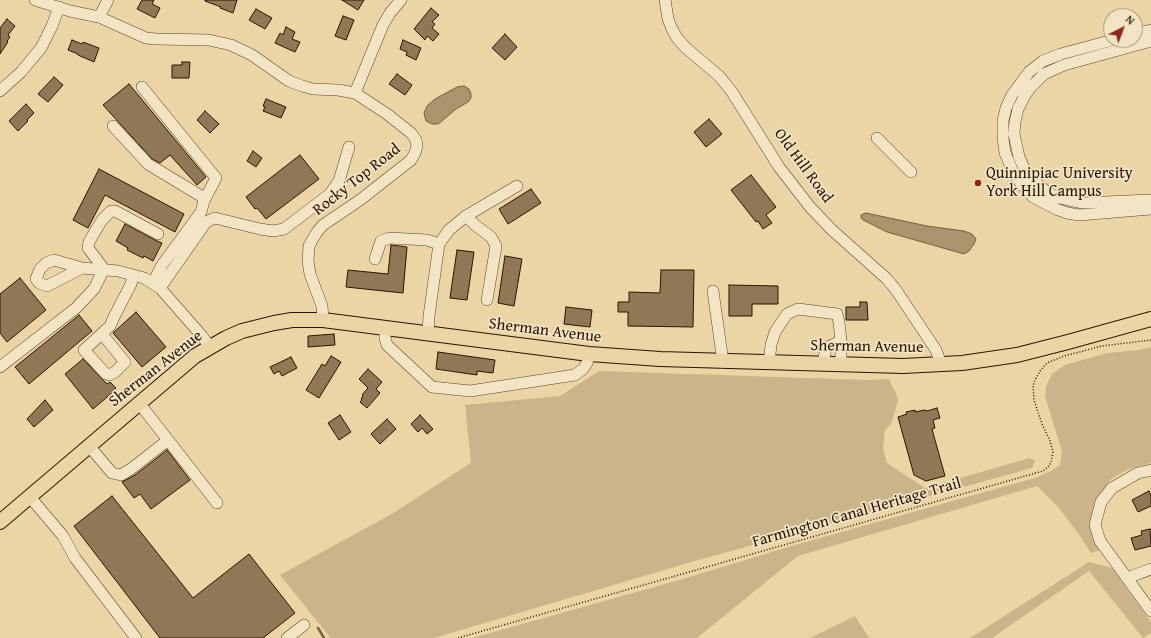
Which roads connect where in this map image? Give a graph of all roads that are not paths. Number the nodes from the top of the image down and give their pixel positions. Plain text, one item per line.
1 (35, 0) edge
2 (108, 0) edge
3 (401, 0) edge
4 (665, 0) edge
5 (59, 8) junction
6 (99, 17) junction
7 (1149, 36) edge
8 (1103, 43) edge
9 (142, 87) dead end
10 (0, 92) edge
11 (355, 93) junction
12 (113, 126) dead end
13 (877, 138) dead end
14 (349, 147) dead end
15 (911, 172) dead end
16 (517, 186) dead end
17 (1151, 200) edge
18 (204, 201) junction
19 (1151, 209) edge
20 (466, 216) junction
21 (158, 234) dead end
22 (439, 244) junction
23 (375, 259) dead end
24 (82, 268) dead end
25 (104, 269) junction
26 (132, 275) junction
27 (157, 286) junction
28 (713, 291) dead end
29 (487, 300) dead end
30 (1151, 319) edge
31 (323, 320) junction
32 (385, 328) junction
33 (428, 333) junction
34 (102, 334) dead end
35 (841, 341) junction
36 (210, 347) junction
37 (589, 354) junction
38 (723, 362) junction
39 (770, 363) junction
40 (823, 364) junction
41 (941, 364) junction
42 (842, 365) junction
43 (0, 367) edge
44 (139, 403) junction
45 (168, 440) junction
46 (89, 446) junction
47 (1151, 470) edge
48 (30, 496) junction
49 (217, 503) dead end
50 (0, 522) edge
51 (1151, 569) edge
52 (1127, 578) junction
53 (1151, 611) edge
54 (304, 625) dead end
55 (136, 638) edge
56 (287, 638) edge

1 - 5 street, Rocky Top Road
2 - 6 street
3 - 11 street
4 - 41 street, Old Hill Road
5 - 6 street, Rocky Top Road
5 - 10 street
6 - 11 street, Rocky Top Road
7 - 17 street
8 - 19 street
9 - 18 street
11 - 31 street, Rocky Top Road
12 - 18 street
13 - 15 street
14 - 27 street
16 - 20 street
18 - 27 street
20 - 22 street
20 - 29 street
21 - 25 street
22 - 23 street
22 - 33 street
24 - 25 street
25 - 26 street
25 - 43 street
26 - 27 street
26 - 34 street
27 - 36 street
28 - 38 street
30 - 41 main road, Sherman Avenue
31 - 32 main road, Sherman Avenue
31 - 36 main road, Sherman Avenue
32 - 33 main road, Sherman Avenue
32 - 37 street
33 - 37 main road, Sherman Avenue
35 - 39 street
35 - 40 street
35 - 42 street
36 - 44 main road, Sherman Avenue
37 - 38 main road, Sherman Avenue
38 - 39 main road, Sherman Avenue
39 - 40 main road, Sherman Avenue
40 - 42 main road, Sherman Avenue
41 - 42 main road, Sherman Avenue
44 - 45 street
44 - 46 main road, Sherman Avenue
45 - 46 street
45 - 49 street
46 - 48 main road, Sherman Avenue
47 - 52 street
48 - 50 main road, Sherman Avenue
48 - 55 street
51 - 52 street
52 - 53 street
54 - 56 street

